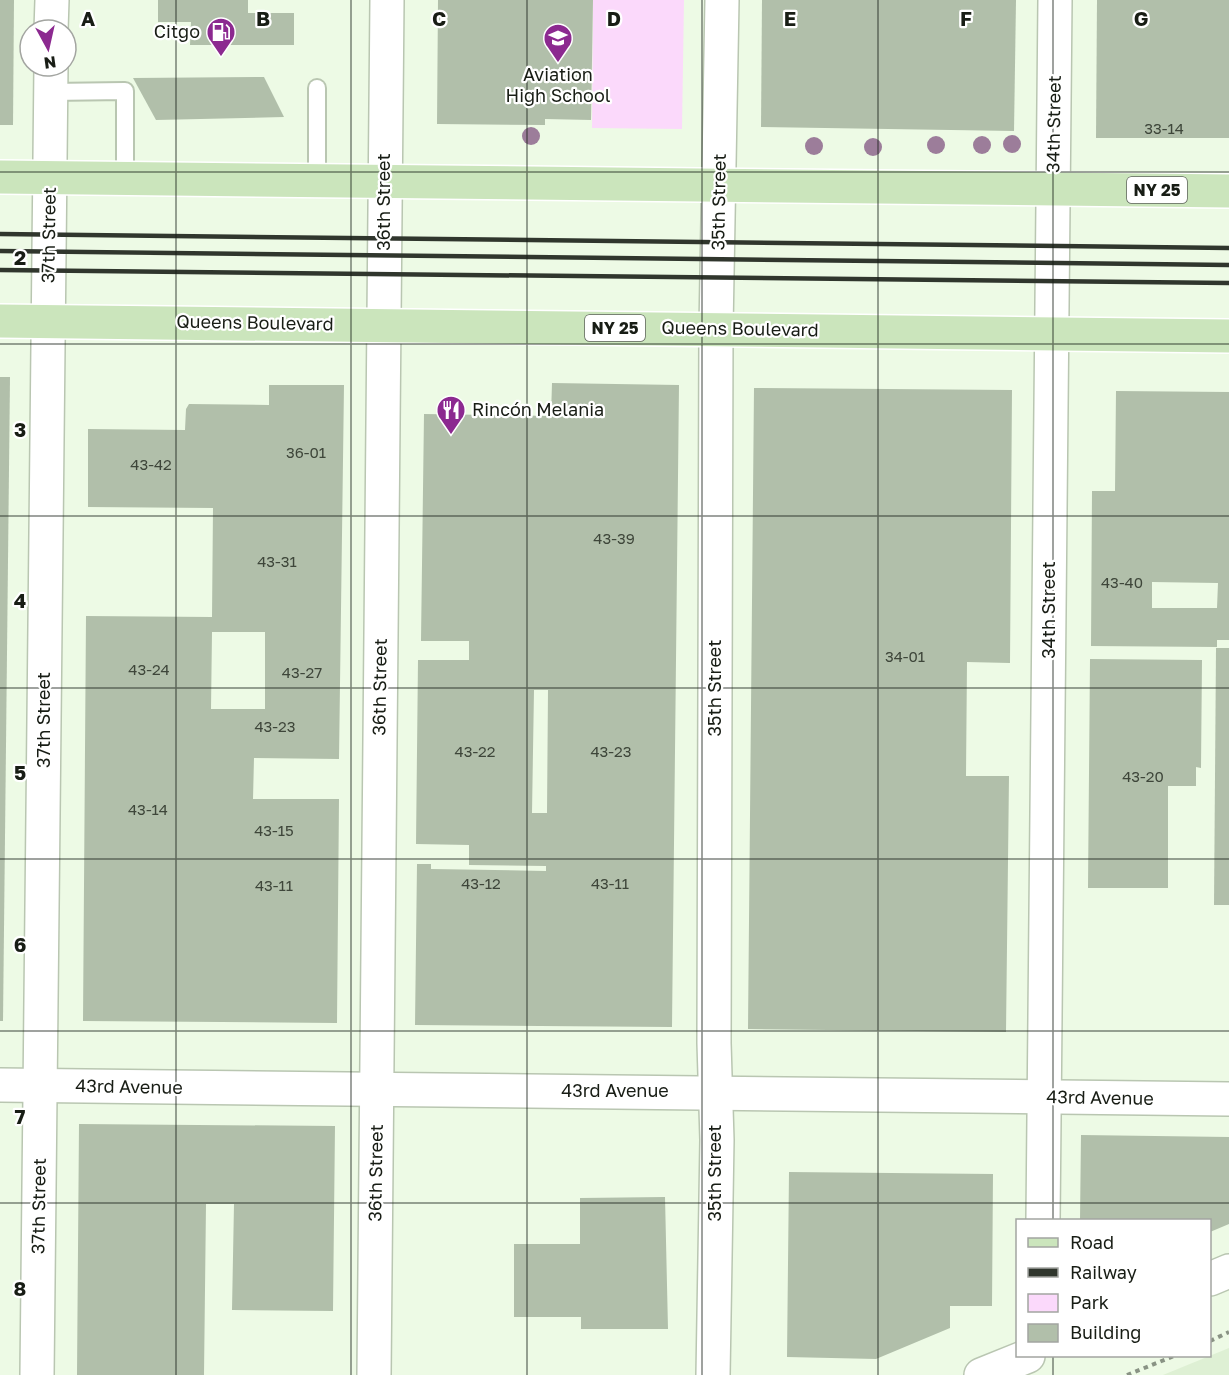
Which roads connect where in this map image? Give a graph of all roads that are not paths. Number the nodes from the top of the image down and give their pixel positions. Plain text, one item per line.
1 (52, 0) edge
2 (387, 0) edge
3 (722, 0) edge
4 (1055, 0) edge
5 (51, 18) edge
6 (50, 79) edge
7 (317, 88) dead end
8 (0, 177) edge
9 (50, 177) junction
10 (125, 178) junction
11 (317, 179) junction
12 (385, 181) junction
13 (719, 184) junction
14 (1053, 189) junction
15 (1229, 190) edge
16 (0, 321) edge
17 (47, 321) junction
18 (384, 325) junction
19 (716, 329) junction
20 (1052, 334) junction
21 (1229, 336) edge
22 (0, 1085) edge
23 (40, 1086) junction
24 (377, 1089) junction
25 (716, 1092) junction
26 (1045, 1097) junction
27 (1229, 1099) edge
28 (1043, 1219) edge
29 (1229, 1271) edge
30 (1211, 1278) edge
31 (1026, 1357) edge
32 (37, 1375) edge
33 (374, 1375) edge
34 (713, 1375) edge
35 (981, 1375) edge

1 - 5 street
2 - 12 street, 36th Street
3 - 13 street, 35th Street
4 - 14 street, 34th Street
6 - 9 street, 37th Street
6 - 10 lane
7 - 11 lane
8 - 9 main road, NY 25
9 - 10 main road, NY 25
9 - 17 street, 37th Street
10 - 11 main road, NY 25
11 - 12 main road, NY 25
12 - 13 main road, NY 25
12 - 18 street, 36th Street
13 - 14 main road, NY 25
13 - 19 street, 35th Street
14 - 15 main road, NY 25
14 - 20 street, 34th Street
16 - 17 main road, Queens Boulevard / NY 25
17 - 18 main road, Queens Boulevard / NY 25
17 - 23 street, 37th Street
18 - 19 main road, Queens Boulevard / NY 25
18 - 24 street, 36th Street
19 - 20 main road, Queens Boulevard / NY 25
19 - 25 street, 35th Street
20 - 21 main road, Queens Boulevard / NY 25
20 - 26 street, 34th Street
22 - 23 street, 43rd Avenue
23 - 24 street, 43rd Avenue
23 - 32 street, 37th Street
24 - 25 street, 43rd Avenue
24 - 33 street, 36th Street
25 - 26 street, 43rd Avenue
25 - 34 street, 35th Street
26 - 27 street, 43rd Avenue
26 - 28 street, 34th Street
29 - 30 street
31 - 35 street

